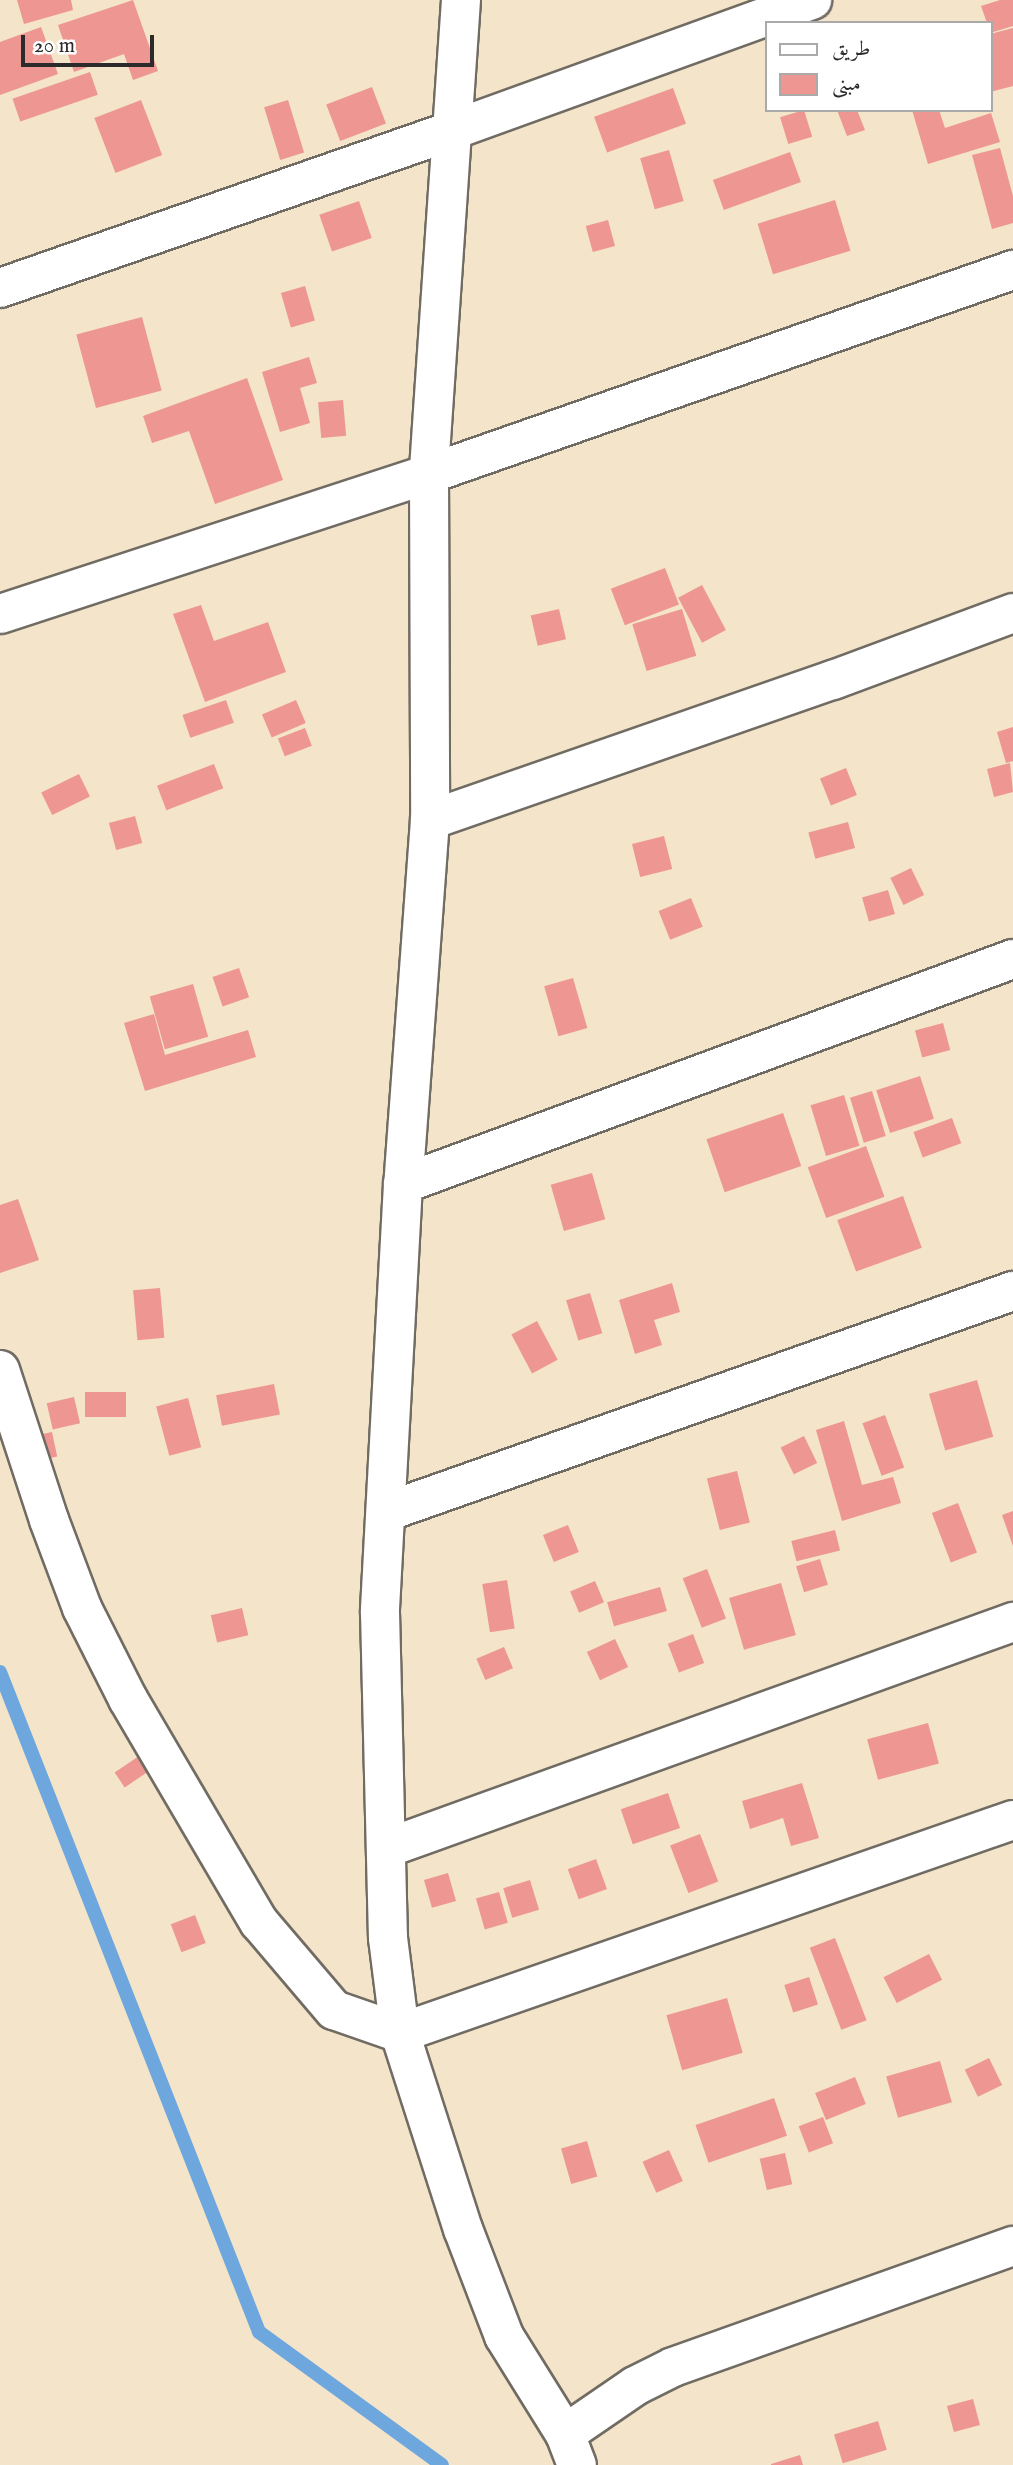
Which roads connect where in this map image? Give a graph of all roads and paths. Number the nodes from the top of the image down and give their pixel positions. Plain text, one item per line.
1 (461, 0) edge
2 (812, 0) edge
3 (453, 130) junction
4 (1013, 271) edge
5 (0, 288) edge
6 (429, 474) junction
7 (1013, 613) edge
8 (0, 614) edge
9 (430, 820) junction
10 (1013, 959) edge
11 (403, 1184) junction
12 (1013, 1292) edge
13 (0, 1370) edge
14 (386, 1513) junction
15 (1013, 1622) edge
16 (1013, 1820) edge
17 (387, 1848) junction
18 (400, 2033) junction
19 (1013, 2246) edge
20 (571, 2449) edge

1 - 3 street
2 - 3 street
3 - 5 street
3 - 6 street
4 - 6 street
6 - 8 street
6 - 9 street
7 - 9 street
9 - 11 street
10 - 11 street
11 - 14 street
12 - 14 street
13 - 18 street
14 - 17 street
15 - 17 street
16 - 18 street
17 - 18 street
18 - 20 street
19 - 20 street

